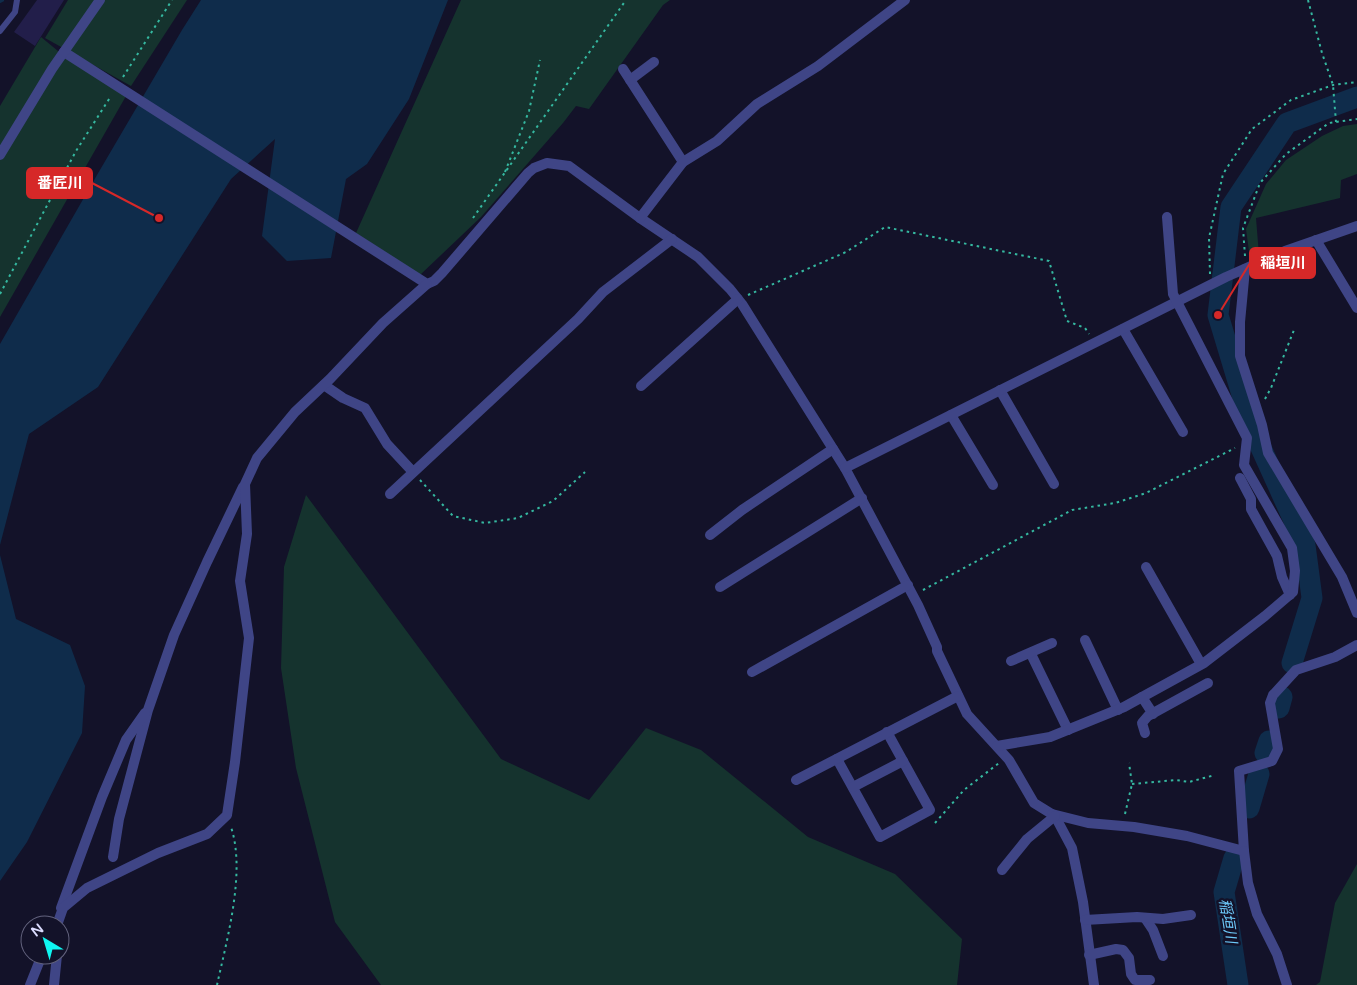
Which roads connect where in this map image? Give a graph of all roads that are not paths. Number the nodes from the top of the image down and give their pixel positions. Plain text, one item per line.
1 (17, 0) edge
2 (100, 0) edge
3 (905, 0) edge
4 (0, 31) edge
5 (64, 52) junction
6 (654, 62) dead end
7 (623, 69) dead end
8 (630, 80) junction
9 (0, 155) edge
10 (683, 162) junction
11 (1167, 217) dead end
12 (640, 218) junction
13 (1357, 226) edge
14 (672, 240) junction
15 (1316, 240) junction
16 (1245, 269) junction
17 (427, 284) junction
18 (738, 299) junction
19 (1176, 302) junction
20 (1357, 308) edge
21 (1123, 329) junction
22 (324, 385) junction
23 (641, 386) dead end
24 (1000, 390) junction
25 (951, 415) junction
26 (1183, 432) dead end
27 (833, 449) junction
28 (845, 468) junction
29 (413, 472) junction
30 (1240, 478) dead end
31 (245, 484) junction
32 (1054, 484) dead end
33 (993, 485) dead end
34 (390, 494) dead end
35 (862, 498) junction
36 (710, 535) dead end
37 (1146, 567) dead end
38 (908, 585) junction
39 (720, 587) dead end
40 (1290, 595) junction
41 (1357, 613) edge
42 (1085, 640) dead end
43 (1052, 643) dead end
44 (1357, 645) edge
45 (1031, 654) junction
46 (1011, 661) dead end
47 (1201, 664) junction
48 (752, 672) dead end
49 (1208, 683) dead end
50 (958, 696) junction
51 (1142, 697) junction
52 (148, 710) junction
53 (1118, 710) junction
54 (1153, 714) junction
55 (1068, 730) junction
56 (887, 732) junction
57 (1145, 733) dead end
58 (996, 746) junction
59 (837, 759) junction
60 (903, 761) junction
61 (796, 780) dead end
62 (853, 787) junction
63 (1052, 815) junction
64 (1244, 851) junction
65 (113, 857) dead end
66 (1002, 870) dead end
67 (60, 915) edge
68 (60, 915) edge
69 (1191, 915) dead end
70 (1145, 918) junction
71 (1085, 920) junction
72 (1089, 954) junction
73 (1163, 956) dead end
74 (38, 965) edge
75 (55, 965) edge
76 (1150, 980) dead end
77 (30, 985) edge
78 (54, 985) edge
79 (1094, 985) edge
80 (1287, 985) edge

1 - 4 lane
2 - 5 street
3 - 10 street
5 - 9 street
5 - 17 street
6 - 8 street
7 - 8 street
8 - 10 street
10 - 12 street
11 - 19 street
12 - 14 street
12 - 17 street
13 - 15 street
14 - 18 street
14 - 29 street
15 - 16 street
15 - 20 street
16 - 19 street
16 - 41 street
17 - 22 street
18 - 23 street
18 - 27 street
19 - 21 street
19 - 40 street
21 - 24 street
21 - 26 street
22 - 29 street
22 - 31 street
24 - 25 street
24 - 32 street
25 - 28 street
25 - 33 street
27 - 28 street
27 - 36 street
28 - 35 street
29 - 34 street
30 - 40 street
31 - 52 street
31 - 67 street
35 - 38 street
35 - 39 street
37 - 47 street
38 - 48 street
38 - 50 street
40 - 47 street
42 - 53 street
43 - 45 street
44 - 64 street
45 - 46 street
45 - 55 street
47 - 51 street
49 - 54 street
50 - 56 street
50 - 58 street
51 - 53 street
51 - 54 street
52 - 65 street
52 - 68 street
53 - 55 street
54 - 57 street
55 - 58 street
56 - 59 street
56 - 60 street
58 - 63 street
59 - 61 street
59 - 62 street
60 - 62 street
60 - 62 street
63 - 64 street
63 - 66 street
63 - 71 street
64 - 80 street
69 - 70 street
70 - 71 street
70 - 73 street
71 - 72 street
72 - 76 street
72 - 79 street
74 - 77 street
75 - 78 street

